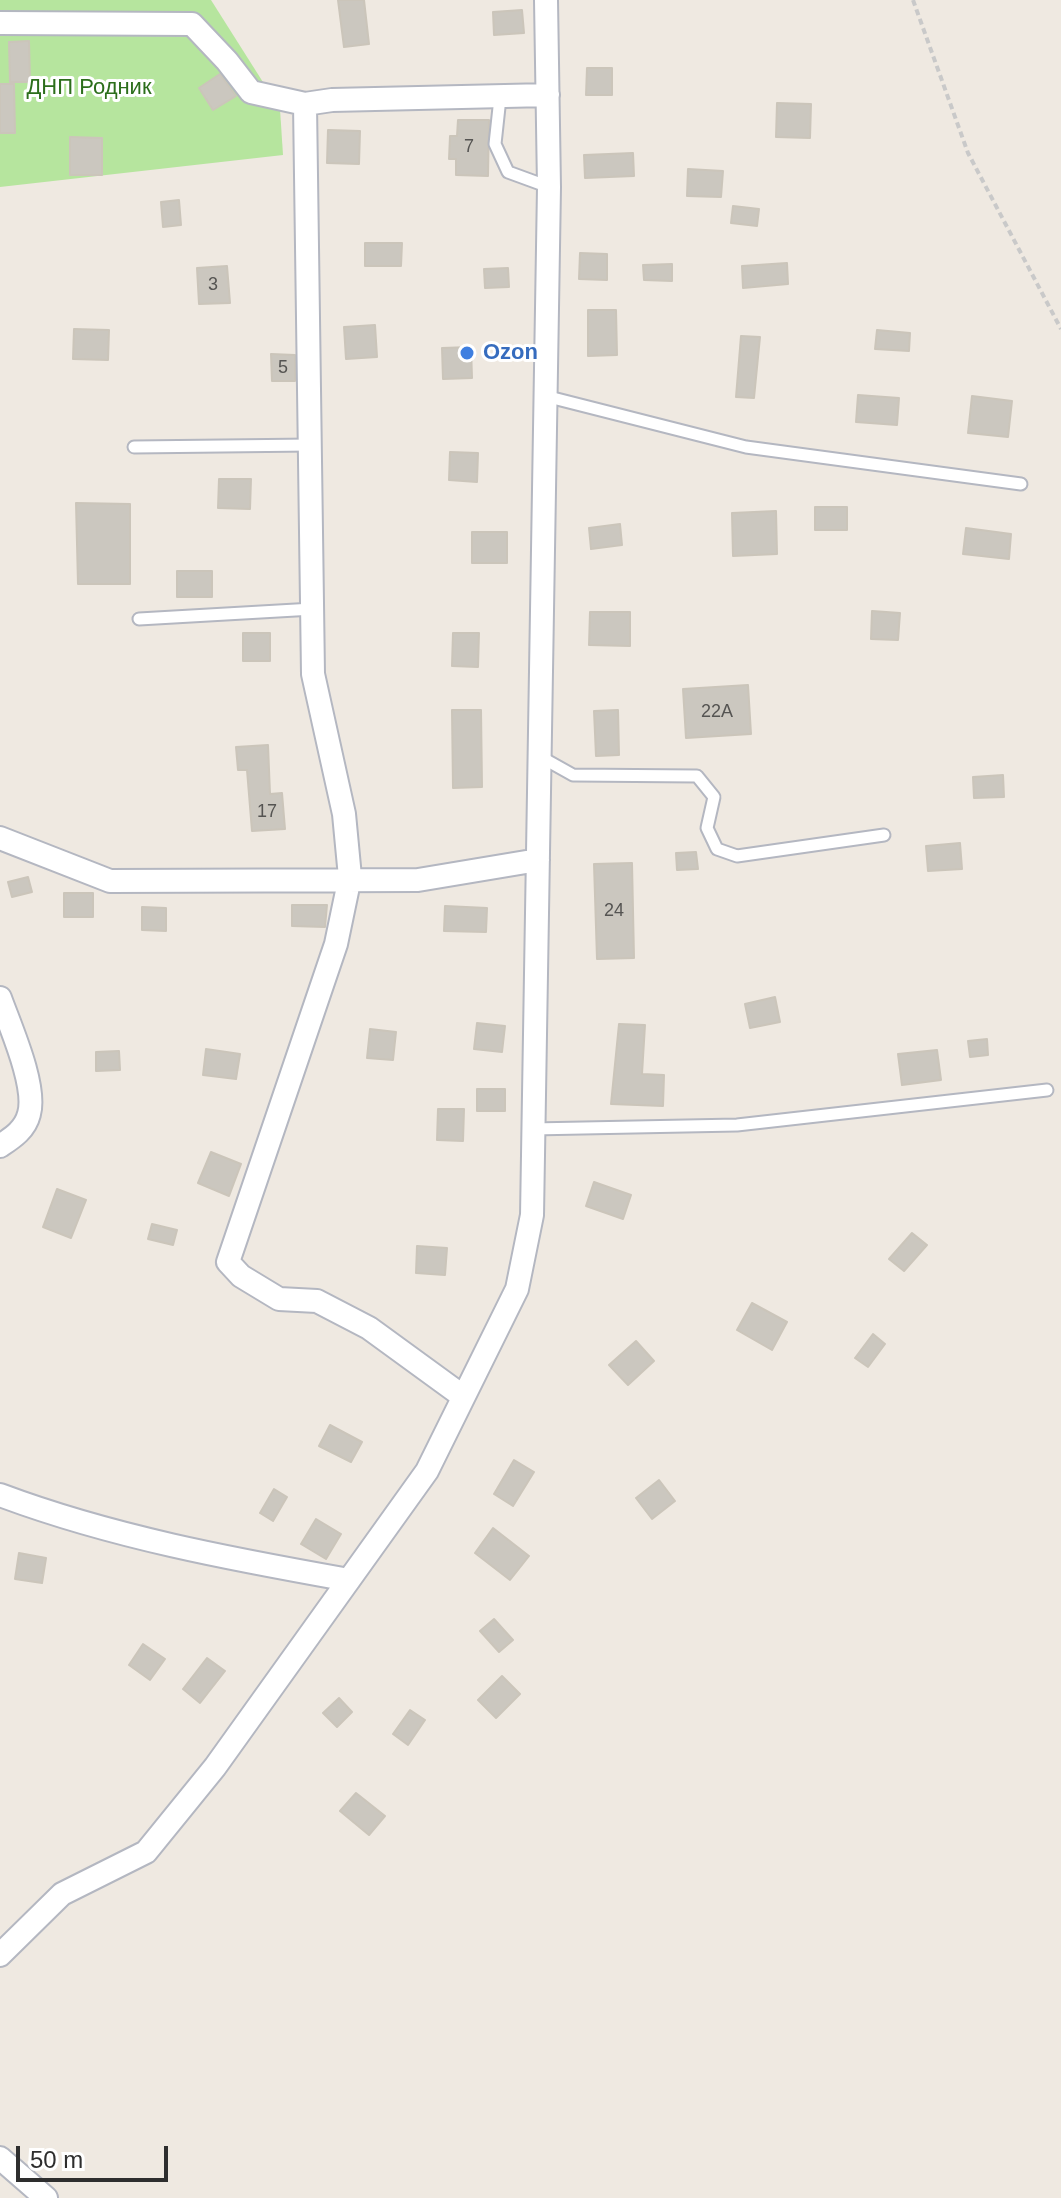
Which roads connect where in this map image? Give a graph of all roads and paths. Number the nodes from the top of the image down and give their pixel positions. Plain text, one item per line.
1 (546, 0) edge
2 (913, 0) edge
3 (0, 23) edge
4 (548, 95) junction
5 (500, 98) junction
6 (305, 104) junction
7 (549, 187) junction
8 (1061, 329) edge
9 (545, 396) junction
10 (311, 445) junction
11 (134, 447) dead end
12 (1021, 484) dead end
13 (313, 609) junction
14 (139, 619) dead end
15 (538, 756) junction
16 (884, 835) dead end
17 (0, 838) edge
18 (538, 860) junction
19 (350, 877) junction
20 (0, 998) edge
21 (1047, 1090) dead end
22 (532, 1129) junction
23 (0, 1146) edge
24 (461, 1395) junction
25 (0, 1495) edge
26 (349, 1580) junction
27 (0, 1955) edge
28 (0, 2158) edge
29 (46, 2198) edge

1 - 4 street
2 - 8 path
3 - 6 street
4 - 5 street
4 - 7 street
5 - 6 street
5 - 7 lane
6 - 10 street
7 - 9 street
9 - 12 lane
9 - 15 street
10 - 11 lane
10 - 13 street
13 - 14 lane
13 - 19 street
15 - 16 lane
15 - 18 street
17 - 19 street
18 - 19 street
18 - 22 street
19 - 24 street
20 - 23 street
21 - 22 lane
22 - 24 street
24 - 26 street
25 - 26 street
26 - 27 street
28 - 29 street

